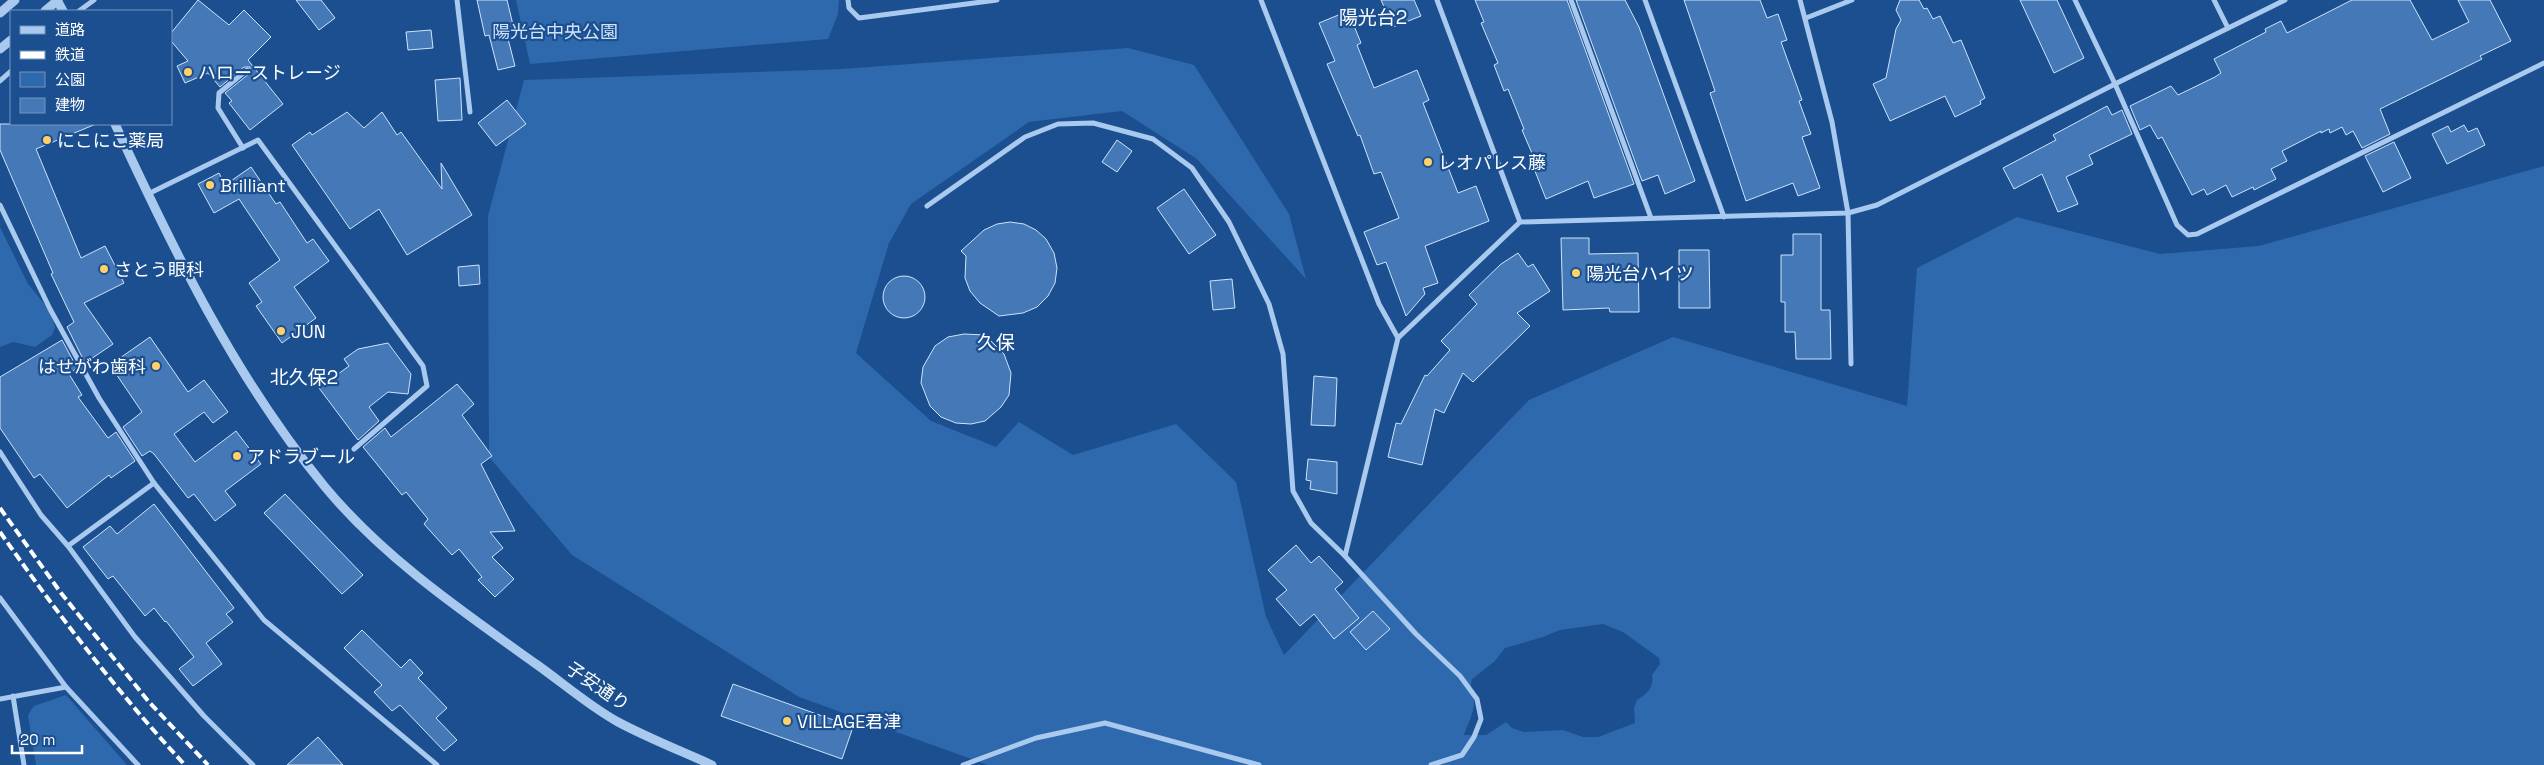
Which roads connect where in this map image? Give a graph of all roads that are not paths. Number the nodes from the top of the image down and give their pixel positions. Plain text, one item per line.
1 (15, 0) edge
2 (58, 0) edge
3 (94, 0) edge
4 (457, 0) edge
5 (848, 0) edge
6 (997, 0) edge
7 (1261, 0) edge
8 (1437, 0) edge
9 (1571, 0) edge
10 (1645, 0) edge
11 (1800, 0) edge
12 (1852, 0) edge
13 (2075, 0) edge
14 (2214, 0) edge
15 (2285, 0) edge
16 (46, 10) edge
17 (80, 10) edge
18 (0, 12) edge
19 (1806, 18) junction
20 (2228, 28) junction
21 (10, 41) edge
22 (0, 49) edge
23 (2544, 63) edge
24 (247, 70) dead end
25 (10, 72) edge
26 (0, 81) edge
27 (2115, 84) junction
28 (470, 112) dead end
29 (114, 125) edge
30 (243, 148) junction
31 (147, 194) junction
32 (0, 205) edge
33 (927, 206) dead end
34 (1848, 213) junction
35 (1724, 217) junction
36 (1651, 218) junction
37 (1520, 222) junction
38 (1398, 338) junction
39 (1851, 364) dead end
40 (354, 449) dead end
41 (0, 452) edge
42 (154, 483) junction
43 (68, 546) junction
44 (1345, 556) junction
45 (0, 598) edge
46 (66, 687) junction
47 (13, 696) junction
48 (0, 698) edge
49 (24, 765) edge
50 (138, 765) edge
51 (253, 765) edge
52 (437, 765) edge
53 (712, 765) edge
54 (963, 765) edge
55 (1260, 765) edge
56 (1431, 765) edge

1 - 18 street
2 - 16 street, bridge
3 - 17 street
4 - 28 street
5 - 6 street
7 - 38 street
8 - 37 street
9 - 36 street
10 - 35 street
11 - 19 street
12 - 19 street
13 - 27 street
14 - 20 street
15 - 20 street
19 - 34 street
20 - 27 street
21 - 22 street
23 - 27 street
24 - 30 street
25 - 26 street
27 - 34 street
29 - 31 street, 子安通り
30 - 31 street
30 - 40 street
31 - 53 street, 子安通り
32 - 42 street
33 - 44 street
34 - 35 street
34 - 39 street
35 - 36 street
36 - 37 street
37 - 38 street
38 - 44 street
41 - 43 street
42 - 43 street
42 - 52 street
43 - 51 street
44 - 56 street
45 - 46 street
46 - 47 street
46 - 50 street
47 - 48 street
47 - 49 street
54 - 55 street

